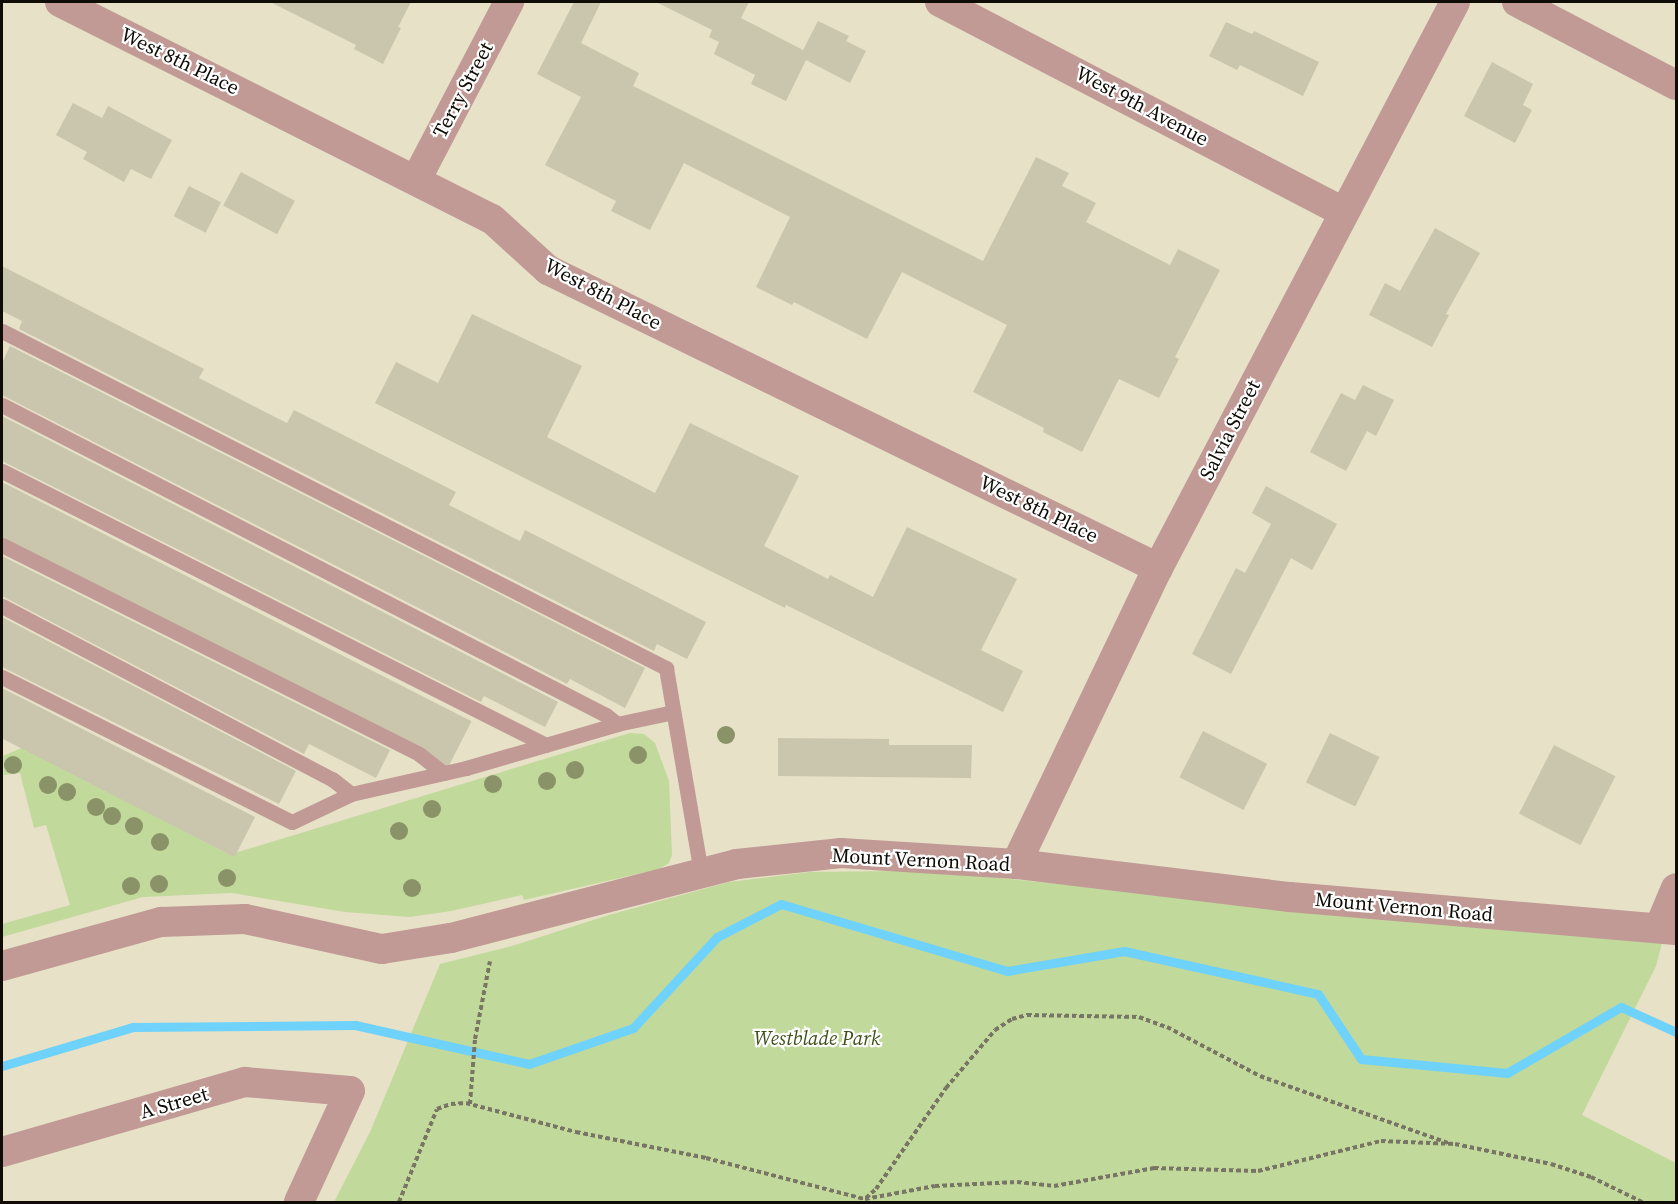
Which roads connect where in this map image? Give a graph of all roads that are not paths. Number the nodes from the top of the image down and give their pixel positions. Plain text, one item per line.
1 (60, 2) edge
2 (509, 2) edge
3 (940, 2) edge
4 (1455, 2) edge
5 (1516, 2) edge
6 (990, 13) edge
7 (1677, 85) edge
8 (417, 178) junction
9 (1344, 212) junction
10 (2, 331) edge
11 (2, 405) edge
12 (2, 471) edge
13 (2, 545) edge
14 (1158, 568) junction
15 (2, 606) edge
16 (2, 677) edge
17 (673, 712) junction
18 (617, 724) junction
19 (546, 745) junction
20 (443, 773) junction
21 (351, 794) junction
22 (1016, 864) junction
23 (701, 873) junction
24 (1677, 888) edge
25 (1668, 929) edge
26 (2, 966) edge
27 (2, 1152) edge
28 (299, 1203) edge

1 - 8 street, West 8th Place
2 - 8 street, Terry Street
3 - 6 street, West 9th Avenue
4 - 9 street, Salvia Street
5 - 7 street
6 - 9 street, West 9th Avenue
8 - 14 street, West 8th Place
9 - 14 street, Salvia Street
10 - 17 lane
11 - 18 lane
12 - 19 lane
13 - 20 lane
14 - 22 street, Salvia Street
15 - 21 lane
16 - 21 lane
17 - 18 lane
17 - 23 lane
18 - 19 lane
19 - 20 lane
20 - 21 lane
22 - 23 street, Mount Vernon Road
22 - 25 street, Mount Vernon Road
23 - 26 street, Mount Vernon Road
24 - 25 street
27 - 28 street, A Street

